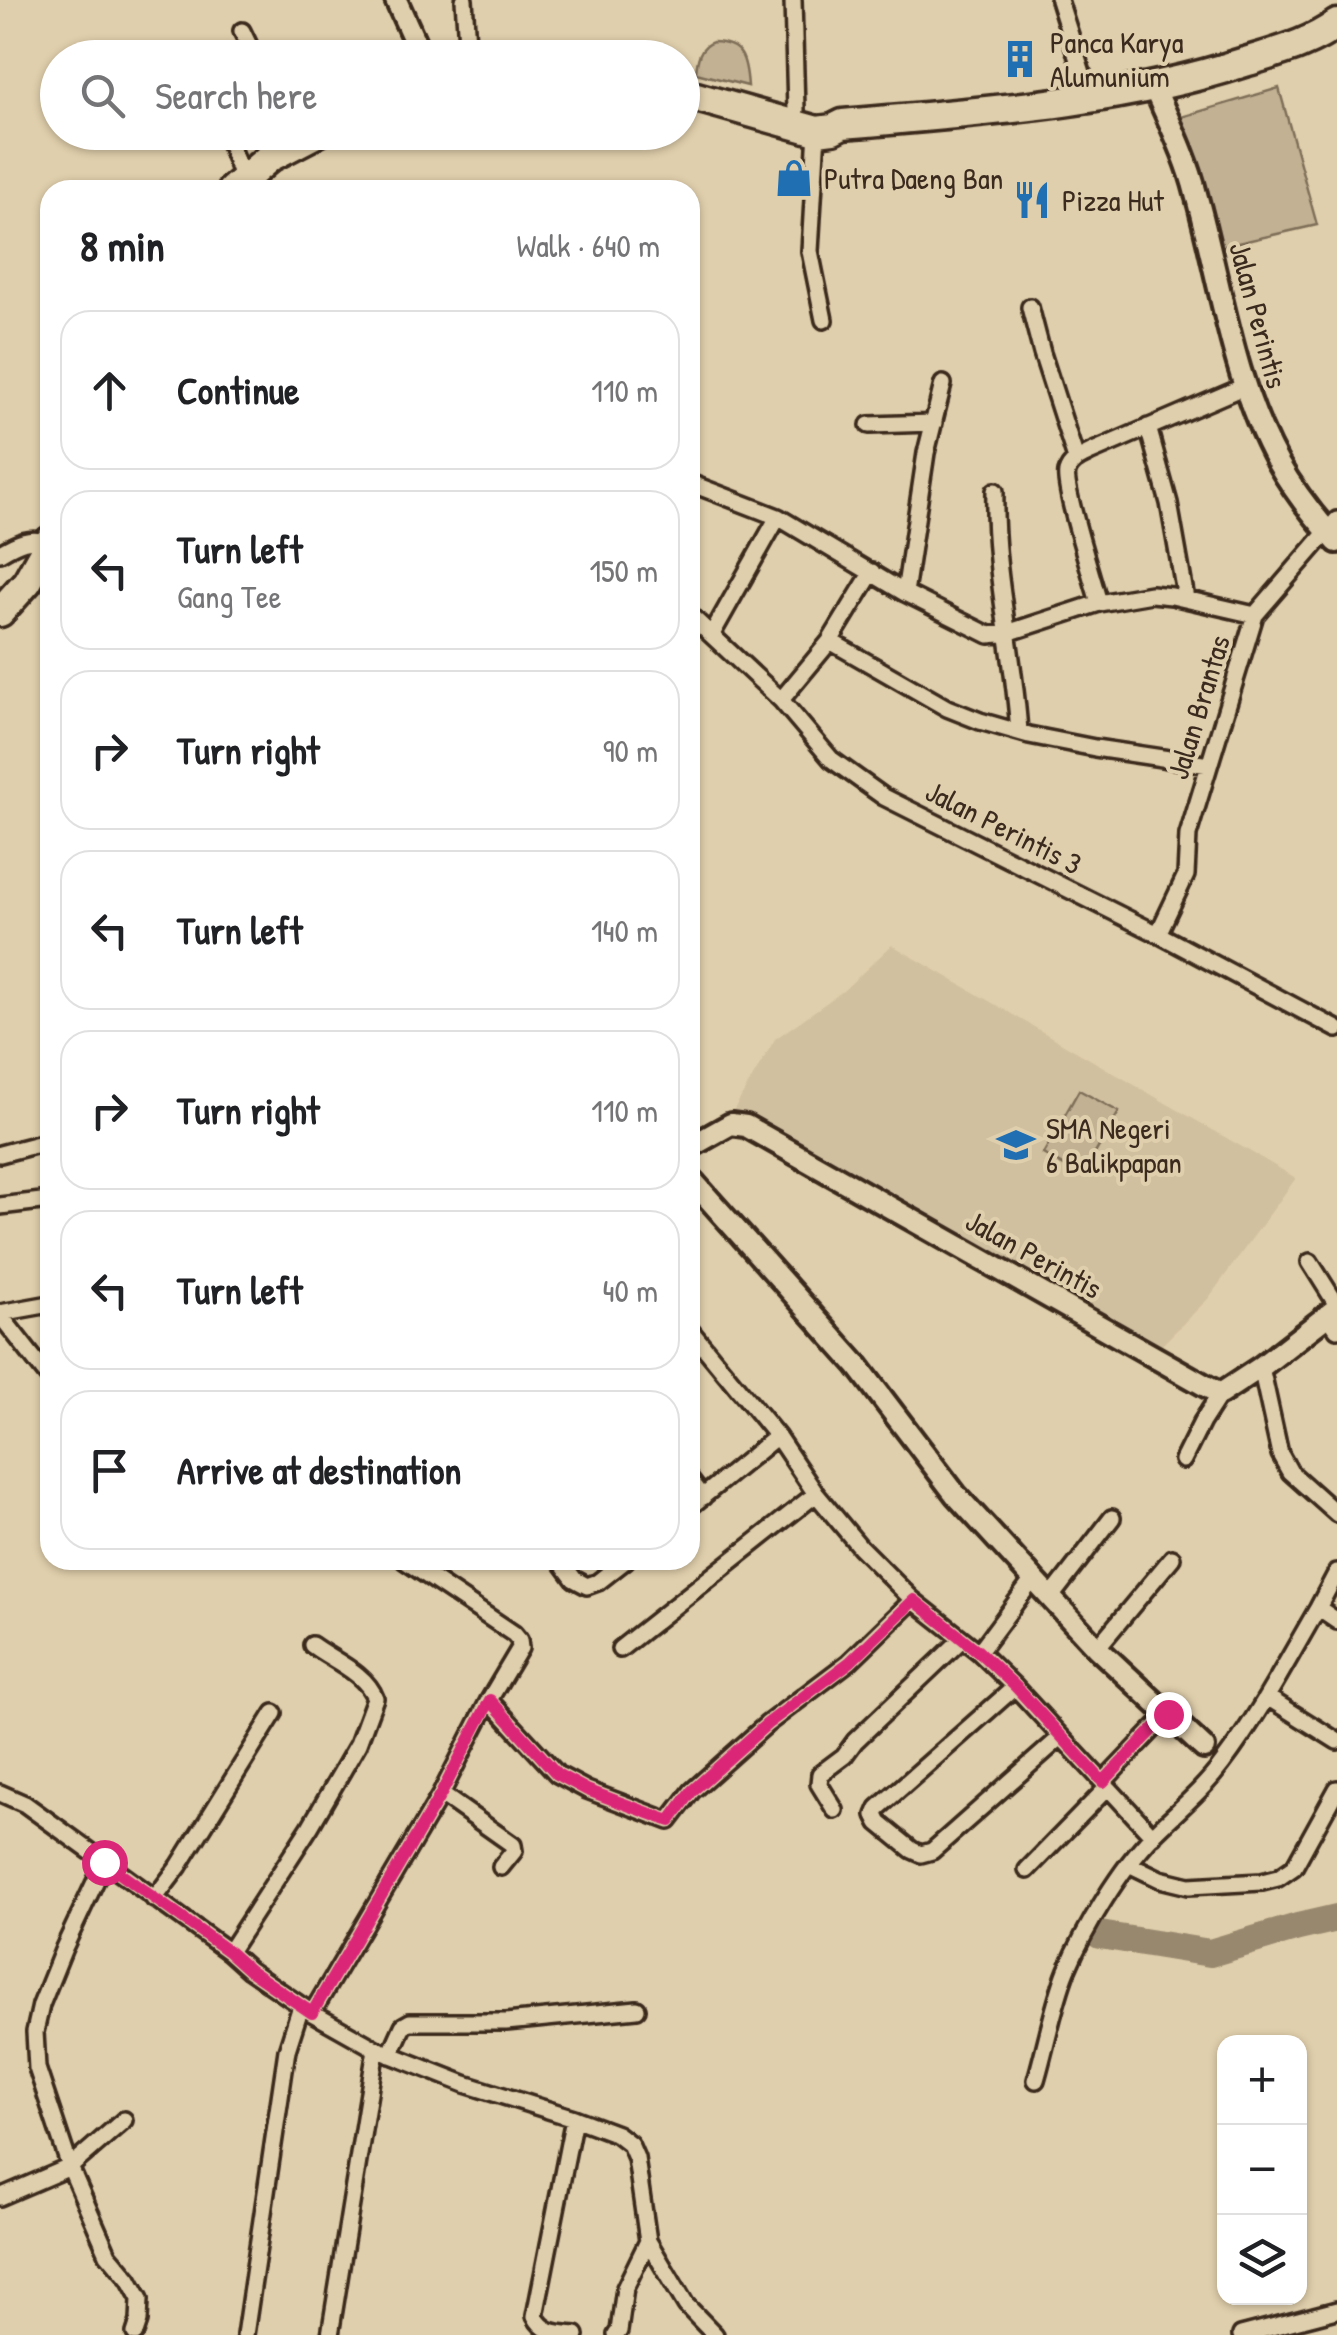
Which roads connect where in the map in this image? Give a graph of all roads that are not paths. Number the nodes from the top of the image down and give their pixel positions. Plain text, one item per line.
1 (396, 0) edge
2 (464, 0) edge
3 (793, 0) edge
4 (1058, 0) edge
5 (1337, 24) edge
6 (242, 31) dead end
7 (246, 40) edge
8 (414, 40) edge
9 (467, 40) edge
10 (700, 85) edge
11 (1154, 87) junction
12 (700, 96) edge
13 (1090, 98) junction
14 (796, 110) junction
15 (830, 127) junction
16 (229, 150) edge
17 (281, 150) edge
18 (236, 180) edge
19 (243, 180) edge
20 (1030, 307) dead end
21 (824, 320) dead end
22 (943, 384) dead end
23 (1245, 386) junction
24 (934, 423) junction
25 (870, 425) dead end
26 (1148, 428) junction
27 (1076, 459) junction
28 (700, 487) edge
29 (996, 491) dead end
30 (778, 517) junction
31 (1333, 531) edge
32 (40, 539) edge
33 (0, 553) edge
34 (40, 559) edge
35 (872, 572) junction
36 (905, 593) junction
37 (1186, 599) junction
38 (1099, 603) junction
39 (0, 612) edge
40 (1255, 615) junction
41 (700, 624) edge
42 (1007, 633) junction
43 (712, 634) junction
44 (830, 641) junction
45 (781, 700) junction
46 (1019, 732) junction
47 (1209, 765) junction
48 (1158, 934) junction
49 (1337, 1029) edge
50 (700, 1141) edge
51 (40, 1149) edge
52 (0, 1154) edge
53 (700, 1189) edge
54 (40, 1201) edge
55 (0, 1206) edge
56 (1310, 1262) dead end
57 (40, 1306) edge
58 (0, 1314) edge
59 (1335, 1314) edge
60 (700, 1342) edge
61 (40, 1366) edge
62 (1261, 1367) junction
63 (1220, 1394) junction
64 (778, 1436) junction
65 (1183, 1460) dead end
66 (816, 1494) junction
67 (700, 1500) edge
68 (1337, 1514) edge
69 (1112, 1518) dead end
70 (1172, 1558) dead end
71 (419, 1570) edge
72 (567, 1570) edge
73 (613, 1570) edge
74 (1337, 1572) edge
75 (1034, 1578) junction
76 (1051, 1597) junction
77 (914, 1600) junction
78 (1318, 1608) junction
79 (1337, 1621) edge
80 (962, 1639) junction
81 (312, 1644) dead end
82 (1098, 1648) junction
83 (620, 1649) dead end
84 (979, 1652) junction
85 (1016, 1687) junction
86 (1266, 1697) junction
87 (490, 1700) junction
88 (274, 1712) dead end
89 (1168, 1714) junction
90 (1061, 1736) junction
91 (1337, 1741) edge
92 (1204, 1748) dead end
93 (1105, 1785) junction
94 (1337, 1789) edge
95 (0, 1793) edge
96 (441, 1794) junction
97 (834, 1810) dead end
98 (1152, 1836) junction
99 (104, 1862) junction
100 (1129, 1864) junction
101 (501, 1867) dead end
102 (1027, 1870) dead end
103 (154, 1899) junction
104 (229, 1952) junction
105 (306, 2009) junction
106 (638, 2009) dead end
107 (383, 2052) junction
108 (1036, 2080) dead end
109 (574, 2118) junction
110 (124, 2120) dead end
111 (70, 2168) junction
112 (0, 2198) edge
113 (648, 2241) junction
114 (1335, 2314) edge
115 (536, 2316) junction
116 (135, 2333) edge
117 (246, 2335) edge
118 (330, 2335) edge
119 (531, 2335) edge
120 (576, 2335) edge
121 (616, 2335) edge
122 (715, 2335) edge
123 (1241, 2335) edge

1 - 8 street
2 - 9 street
3 - 14 street
4 - 13 street
5 - 11 highway
6 - 7 street
10 - 14 highway
11 - 13 highway
11 - 23 street, Jalan Perintis
12 - 15 highway
13 - 15 highway
14 - 15 highway
15 - 21 street
16 - 18 street
17 - 19 highway
20 - 27 street
22 - 24 street
23 - 26 street
23 - 31 street, Jalan Perintis
24 - 25 street
24 - 36 street
26 - 27 street
26 - 37 street
27 - 38 street
28 - 30 street
29 - 42 street
30 - 35 street
30 - 43 street
31 - 40 street, Jalan Brantas
32 - 33 street
34 - 39 highway
35 - 36 street
35 - 44 street
36 - 42 street
37 - 38 street
37 - 40 street
38 - 42 street
40 - 47 street, Jalan Brantas
41 - 43 street, Jalan Perintis 3
42 - 46 street
43 - 45 street, Jalan Perintis 3
44 - 45 street
44 - 46 street
45 - 48 street, Jalan Perintis 3
46 - 47 street
47 - 48 street, Jalan Brantas
48 - 49 street, Jalan Perintis 3
50 - 63 street, Jalan Perintis
51 - 52 street
53 - 75 street
54 - 55 street
56 - 59 street
57 - 58 street
58 - 61 street
59 - 62 street
60 - 64 street
62 - 63 street
62 - 68 street
63 - 65 street
64 - 66 street
64 - 67 street
66 - 77 street
66 - 83 street
69 - 76 street
70 - 82 street
71 - 87 street
72 - 73 street
74 - 78 street
75 - 76 street
75 - 84 street
76 - 82 street
77 - 80 street
77 - 87 street
78 - 79 street
78 - 86 street
80 - 84 street
80 - 97 street
81 - 104 street
82 - 89 street
84 - 85 street
85 - 90 street
85 - 90 street
86 - 91 street
86 - 98 street
87 - 96 street
88 - 103 street
89 - 92 street
89 - 93 street
90 - 93 street
93 - 98 street
93 - 102 street
94 - 100 street
95 - 99 street
96 - 101 street
96 - 105 street
98 - 100 street
99 - 103 street
99 - 111 street
100 - 108 street
103 - 104 street
104 - 105 street
105 - 107 street
105 - 117 street
106 - 107 street
107 - 109 street
107 - 118 street
109 - 113 street
109 - 115 street
110 - 111 street
111 - 112 street
111 - 116 street
113 - 121 street
113 - 122 street
114 - 123 street
115 - 119 street
115 - 120 street

